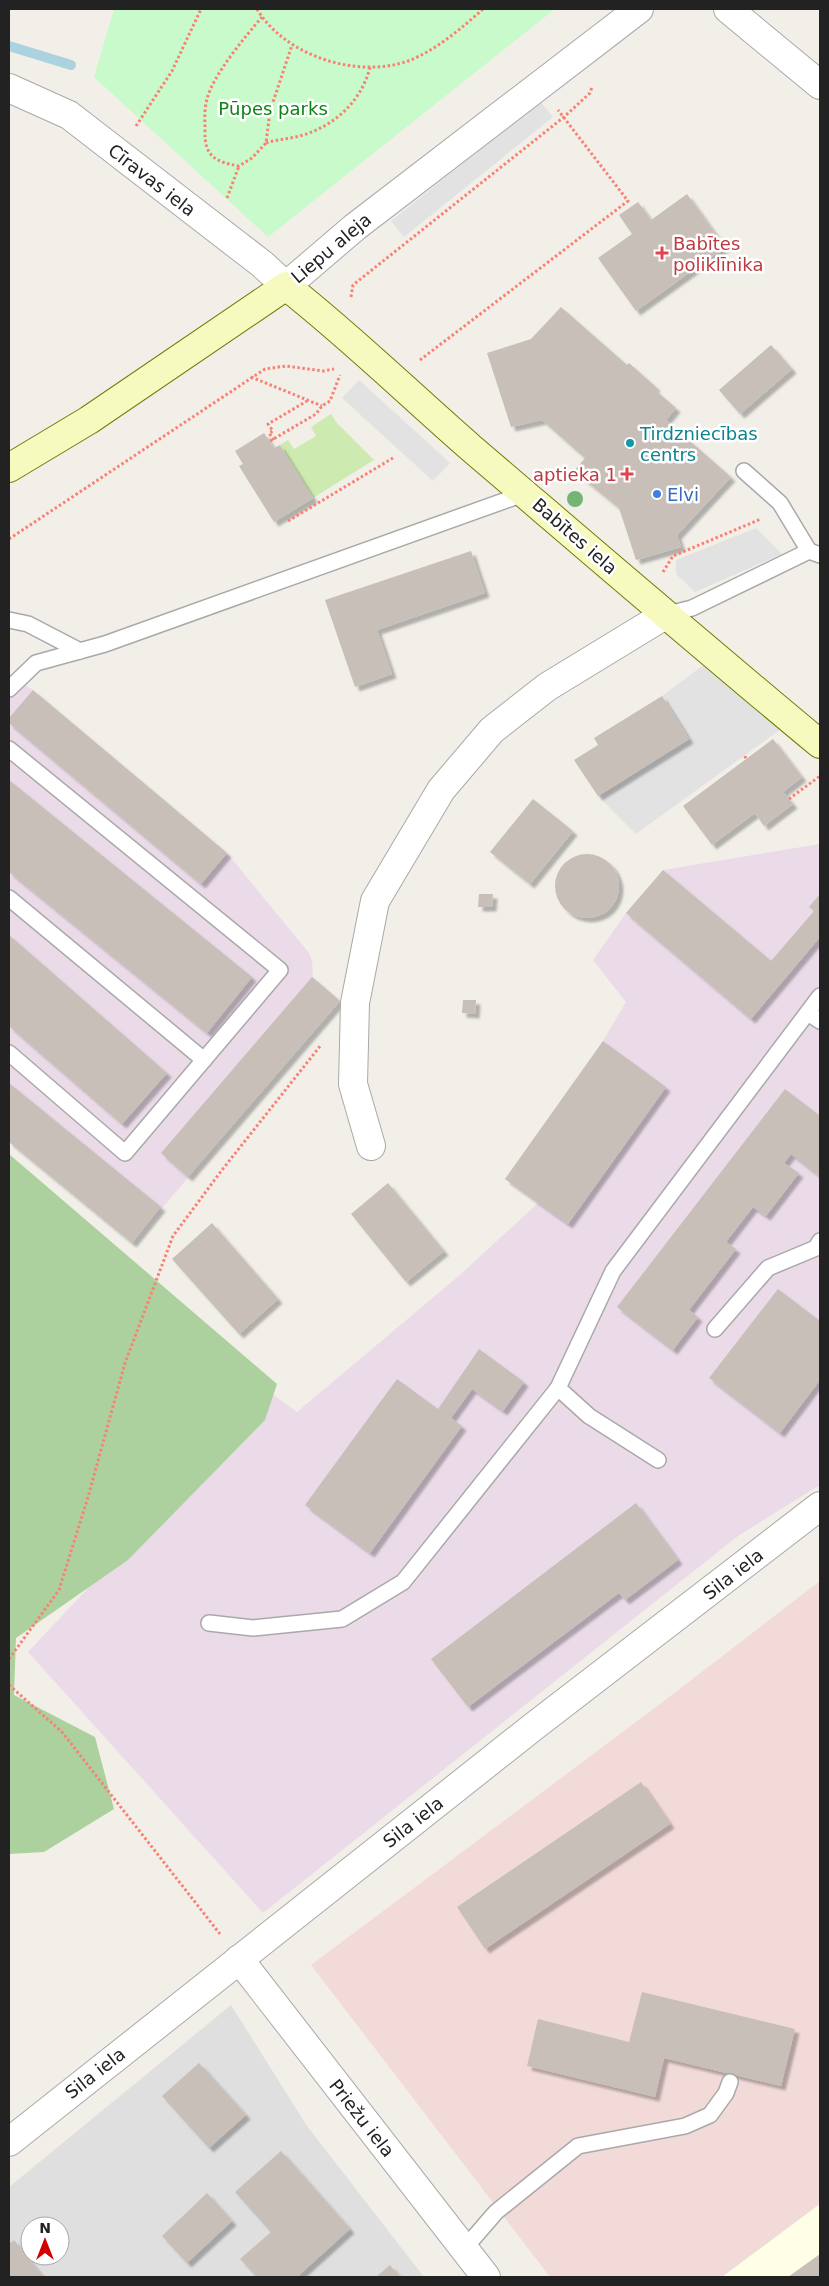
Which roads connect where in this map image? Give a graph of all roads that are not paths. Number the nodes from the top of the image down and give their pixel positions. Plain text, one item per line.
1 (639, 9) edge
2 (728, 9) edge
3 (820, 85) edge
4 (9, 88) edge
5 (286, 286) junction
6 (9, 468) edge
7 (744, 471) dead end
8 (526, 493) junction
9 (815, 553) edge
10 (665, 615) junction
11 (9, 620) edge
12 (80, 651) junction
13 (9, 688) edge
14 (820, 744) edge
15 (9, 749) edge
16 (9, 898) edge
17 (820, 996) edge
18 (814, 1017) edge
19 (9, 1053) edge
20 (204, 1060) junction
21 (371, 1146) dead end
22 (820, 1241) edge
23 (715, 1329) dead end
24 (558, 1388) junction
25 (658, 1460) dead end
26 (820, 1506) edge
27 (209, 1623) dead end
28 (239, 1959) junction
29 (730, 2082) dead end
30 (9, 2142) edge
31 (464, 2249) junction
32 (486, 2277) edge

1 - 5 street, Liepu aleja
2 - 3 street
4 - 5 street, Cīravas iela
5 - 6 street, Liepu aleja
5 - 8 street, Babītes iela
7 - 9 lane
8 - 10 street, Babītes iela
8 - 12 lane
9 - 10 lane
10 - 14 street, Babītes iela
10 - 21 street
11 - 12 lane
12 - 13 lane
15 - 20 lane
16 - 20 lane
17 - 18 lane
18 - 24 lane
19 - 20 lane
22 - 23 lane
24 - 25 lane
24 - 27 lane
26 - 28 street, Sila iela
28 - 30 street, Sila iela
28 - 31 street, Priežu iela
29 - 31 lane
31 - 32 street, Priežu iela

